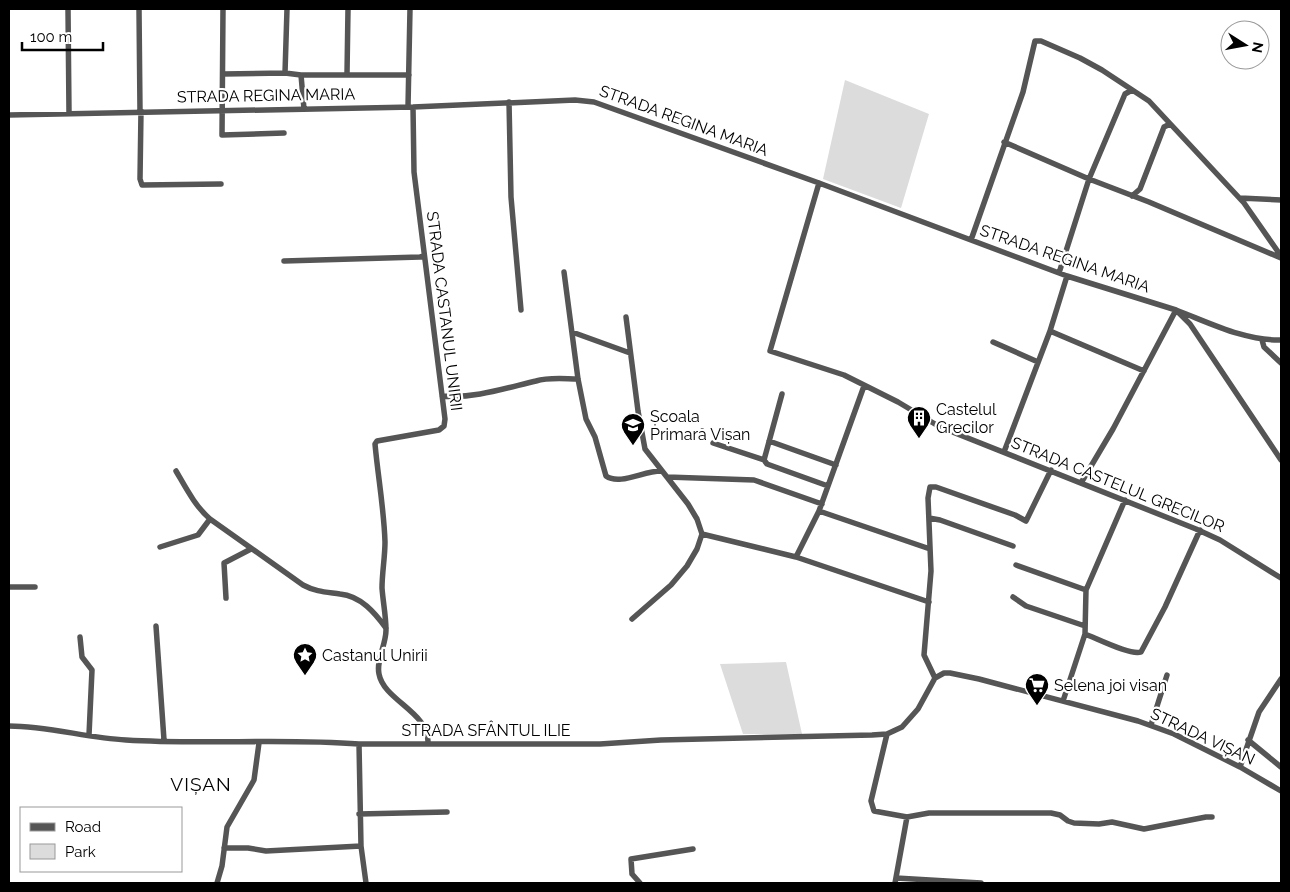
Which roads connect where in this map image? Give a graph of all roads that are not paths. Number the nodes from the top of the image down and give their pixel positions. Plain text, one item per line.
1 (68, 9) edge
2 (139, 9) edge
3 (223, 9) edge
4 (287, 9) edge
5 (348, 9) edge
6 (410, 9) edge
7 (286, 73) junction
8 (223, 74) junction
9 (347, 74) junction
10 (409, 75) junction
11 (301, 76) junction
12 (1132, 90) junction
13 (509, 102) junction
14 (410, 107) junction
15 (304, 109) junction
16 (222, 110) junction
17 (140, 111) junction
18 (69, 113) junction
19 (9, 115) edge
20 (1170, 124) junction
21 (284, 133) dead end
22 (1004, 142) junction
23 (1089, 179) junction
24 (819, 183) junction
25 (221, 184) dead end
26 (1132, 196) junction
27 (1240, 198) junction
28 (1281, 200) edge
29 (971, 240) junction
30 (1278, 248) edge
31 (424, 256) junction
32 (1281, 257) edge
33 (284, 261) dead end
34 (564, 272) dead end
35 (1059, 273) junction
36 (1067, 276) junction
37 (522, 310) dead end
38 (1176, 310) junction
39 (626, 317) dead end
40 (1050, 331) junction
41 (572, 332) junction
42 (1262, 340) junction
43 (1281, 340) edge
44 (993, 342) dead end
45 (630, 353) junction
46 (1038, 362) junction
47 (1281, 363) edge
48 (1144, 371) junction
49 (578, 379) junction
50 (864, 386) junction
51 (782, 394) dead end
52 (442, 396) junction
53 (769, 442) junction
54 (713, 443) dead end
55 (1004, 452) junction
56 (764, 460) junction
57 (1281, 460) edge
58 (836, 465) junction
59 (1051, 470) junction
60 (176, 471) dead end
61 (662, 471) junction
62 (667, 477) junction
63 (1081, 483) junction
64 (828, 486) junction
65 (1125, 500) junction
66 (822, 504) junction
67 (819, 511) junction
68 (929, 518) junction
69 (210, 519) junction
70 (1200, 530) junction
71 (702, 534) junction
72 (1013, 546) dead end
73 (160, 547) dead end
74 (251, 549) junction
75 (930, 549) junction
76 (796, 557) junction
77 (1016, 566) dead end
78 (1281, 578) edge
79 (9, 587) edge
80 (35, 587) dead end
81 (1086, 590) junction
82 (1013, 597) dead end
83 (226, 598) dead end
84 (929, 602) junction
85 (632, 619) dead end
86 (156, 626) dead end
87 (1086, 626) junction
88 (386, 628) junction
89 (1085, 634) junction
90 (80, 637) dead end
91 (1167, 675) dead end
92 (935, 678) junction
93 (1281, 679) edge
94 (1063, 701) junction
95 (1150, 725) junction
96 (9, 726) edge
97 (887, 734) junction
98 (89, 735) junction
99 (164, 740) junction
100 (1248, 740) junction
101 (259, 743) junction
102 (359, 744) junction
103 (428, 744) junction
104 (1240, 767) junction
105 (1281, 767) edge
106 (1281, 791) edge
107 (448, 812) dead end
108 (359, 814) junction
109 (907, 817) junction
110 (1212, 818) dead end
111 (361, 846) junction
112 (224, 848) junction
113 (693, 850) dead end
114 (895, 881) edge
115 (217, 883) edge
116 (366, 883) edge
117 (640, 883) edge
118 (981, 883) edge

1 - 18 street
2 - 17 street
3 - 8 street
4 - 7 street
5 - 9 street
6 - 10 street, STRADA CASTANUL UNIRII
7 - 8 street
7 - 11 street
8 - 16 street
9 - 10 street
9 - 11 street
10 - 14 street, STRADA CASTANUL UNIRII
11 - 15 street
12 - 20 street
12 - 22 street
12 - 23 street
13 - 14 street, STRADA REGINA MARIA
13 - 24 street, STRADA REGINA MARIA
13 - 37 street
14 - 15 street, STRADA REGINA MARIA
14 - 31 street, STRADA CASTANUL UNIRII
15 - 16 street, STRADA REGINA MARIA
16 - 17 street, STRADA REGINA MARIA
16 - 21 street
17 - 18 street, STRADA REGINA MARIA
17 - 25 street
18 - 19 street, STRADA REGINA MARIA
20 - 26 street
20 - 27 street
22 - 23 street
22 - 29 street
23 - 26 street
23 - 35 street
24 - 29 street, STRADA REGINA MARIA
24 - 50 street, STRADA CASTELUL GRECILOR
26 - 32 street
27 - 28 street
27 - 30 street
29 - 35 street, STRADA REGINA MARIA
30 - 32 street
31 - 33 street
31 - 52 street, STRADA CASTANUL UNIRII
34 - 41 street
35 - 36 street, STRADA REGINA MARIA
36 - 38 street, STRADA REGINA MARIA
36 - 40 street
38 - 42 street, STRADA REGINA MARIA
38 - 48 street
38 - 57 street
39 - 45 street
40 - 46 street
40 - 48 street
41 - 45 street
41 - 49 street
42 - 43 street, STRADA REGINA MARIA
42 - 47 street
44 - 46 street
45 - 61 street
46 - 55 street
48 - 63 street
49 - 52 street
49 - 61 street
50 - 55 street, STRADA CASTELUL GRECILOR
50 - 58 street
51 - 53 street
52 - 88 street, STRADA CASTANUL UNIRII
53 - 56 street
53 - 58 street
54 - 56 street
55 - 59 street, STRADA CASTELUL GRECILOR
56 - 64 street
58 - 64 street
59 - 63 street, STRADA CASTELUL GRECILOR
59 - 68 street
60 - 69 street
61 - 62 street
62 - 66 street
62 - 71 street
63 - 65 street, STRADA CASTELUL GRECILOR
64 - 66 street
65 - 70 street, STRADA CASTELUL GRECILOR
65 - 81 street
66 - 67 street
67 - 75 street
67 - 76 street
68 - 72 street
68 - 75 street
69 - 73 street
69 - 74 street
70 - 78 street, STRADA CASTELUL GRECILOR
70 - 89 street
71 - 76 street
71 - 85 street
74 - 83 street
74 - 88 street
75 - 84 street
76 - 84 street
77 - 81 street
79 - 80 street
81 - 87 street
82 - 87 street
84 - 92 street
86 - 99 street
87 - 89 street
88 - 103 street, STRADA CASTANUL UNIRII
89 - 94 street
90 - 98 street
91 - 95 street
92 - 94 street, STRADA VIȘAN
92 - 97 street, STRADA SFÂNTUL ILIE
93 - 100 street
94 - 95 street, STRADA VIȘAN
95 - 104 street, STRADA VIȘAN
96 - 98 street, STRADA SFÂNTUL ILIE
97 - 103 street, STRADA SFÂNTUL ILIE
97 - 109 street
98 - 99 street, STRADA SFÂNTUL ILIE
99 - 101 street, STRADA SFÂNTUL ILIE
100 - 104 street
100 - 105 street
101 - 102 street, STRADA SFÂNTUL ILIE
101 - 112 street
102 - 103 street, STRADA SFÂNTUL ILIE
102 - 108 street
104 - 106 street, STRADA VIȘAN
107 - 108 street
108 - 111 street
109 - 110 street
109 - 114 street
111 - 112 street
111 - 116 street
112 - 115 street
113 - 117 street
114 - 118 street

